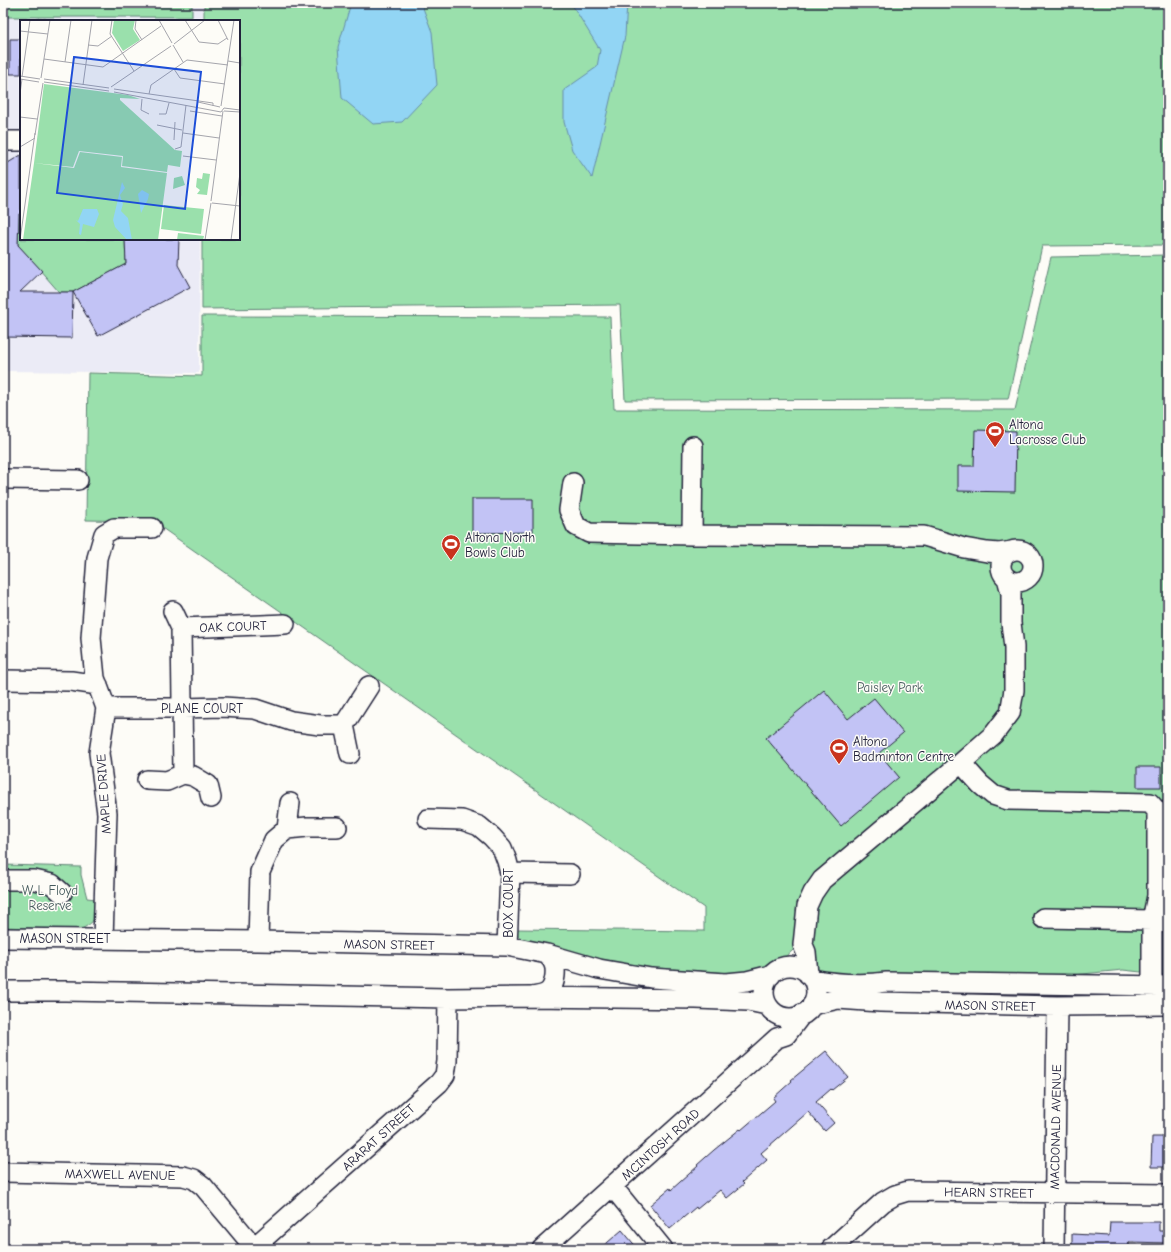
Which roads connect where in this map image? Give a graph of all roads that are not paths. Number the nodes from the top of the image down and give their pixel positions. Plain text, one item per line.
1 (3, 141) edge
2 (20, 141) edge
3 (693, 446) dead end
4 (3, 479) edge
5 (78, 480) dead end
6 (573, 483) dead end
7 (152, 528) dead end
8 (692, 535) junction
9 (964, 548) junction
10 (1012, 551) junction
11 (1005, 576) junction
12 (1027, 578) junction
13 (173, 611) dead end
14 (285, 624) dead end
15 (181, 628) junction
16 (1014, 647) junction
17 (3, 680) edge
18 (98, 685) junction
19 (369, 686) dead end
20 (106, 708) junction
21 (183, 708) junction
22 (344, 725) junction
23 (350, 754) dead end
24 (961, 763) junction
25 (183, 774) junction
26 (147, 780) dead end
27 (211, 798) dead end
28 (290, 803) dead end
29 (428, 819) dead end
30 (337, 827) dead end
31 (287, 829) junction
32 (510, 873) junction
33 (570, 874) dead end
34 (3, 880) edge
35 (62, 893) dead end
36 (1043, 918) dead end
37 (1160, 922) edge
38 (3, 938) edge
39 (103, 939) junction
40 (258, 940) junction
41 (803, 945) junction
42 (507, 946) junction
43 (547, 954) junction
44 (775, 971) junction
45 (810, 977) junction
46 (3, 979) edge
47 (1160, 986) edge
48 (3, 991) edge
49 (65, 991) junction
50 (531, 997) junction
51 (448, 998) junction
52 (1160, 1004) edge
53 (1057, 1006) junction
54 (769, 1008) junction
55 (807, 1010) junction
56 (777, 1038) junction
57 (3, 1172) edge
58 (612, 1186) junction
59 (1054, 1193) junction
60 (1168, 1194) edge
61 (253, 1248) edge
62 (542, 1249) edge
63 (663, 1249) edge
64 (831, 1249) edge
65 (1054, 1249) edge

1 - 2 street
3 - 8 street
4 - 5 street
6 - 8 street
7 - 18 street, MAPLE DRIVE
8 - 9 street
9 - 10 street
9 - 11 street
10 - 11 street
10 - 12 street
11 - 12 street
11 - 16 street
12 - 16 street
13 - 15 street, OAK COURT
14 - 15 street, OAK COURT
15 - 21 street, OAK COURT
16 - 24 street
17 - 18 street
18 - 20 street, MAPLE DRIVE
19 - 22 street
20 - 21 street, PLANE COURT
20 - 39 street, MAPLE DRIVE
21 - 22 street, PLANE COURT
21 - 25 street, OAK COURT
22 - 23 street
24 - 37 street
24 - 41 street
25 - 26 street
25 - 27 street
28 - 31 street
29 - 32 street, BOX COURT
30 - 31 street
31 - 40 street
32 - 33 street
32 - 42 street, BOX COURT
34 - 35 street
36 - 37 street
37 - 47 street
38 - 39 street, MASON STREET
39 - 40 street, MASON STREET
40 - 42 street, MASON STREET
41 - 44 street
41 - 45 street
42 - 43 street, MASON STREET
43 - 44 street, MASON STREET
43 - 50 street
44 - 45 street
44 - 54 street
45 - 47 street, MASON STREET
45 - 55 street
46 - 49 street
47 - 52 street
48 - 49 street
49 - 51 street
50 - 51 street
50 - 54 street
51 - 61 street, ARARAT STREET
52 - 53 street, MASON STREET
53 - 55 street, MASON STREET
53 - 59 street, MACDONALD AVENUE
54 - 55 street
54 - 56 street
55 - 56 street, MCINTOSH ROAD
56 - 58 street, MCINTOSH ROAD
57 - 61 street, MAXWELL AVENUE
58 - 62 street, MCINTOSH ROAD
58 - 63 street
59 - 60 street, HEARN STREET
59 - 64 street, HEARN STREET
59 - 65 street, MACDONALD AVENUE

